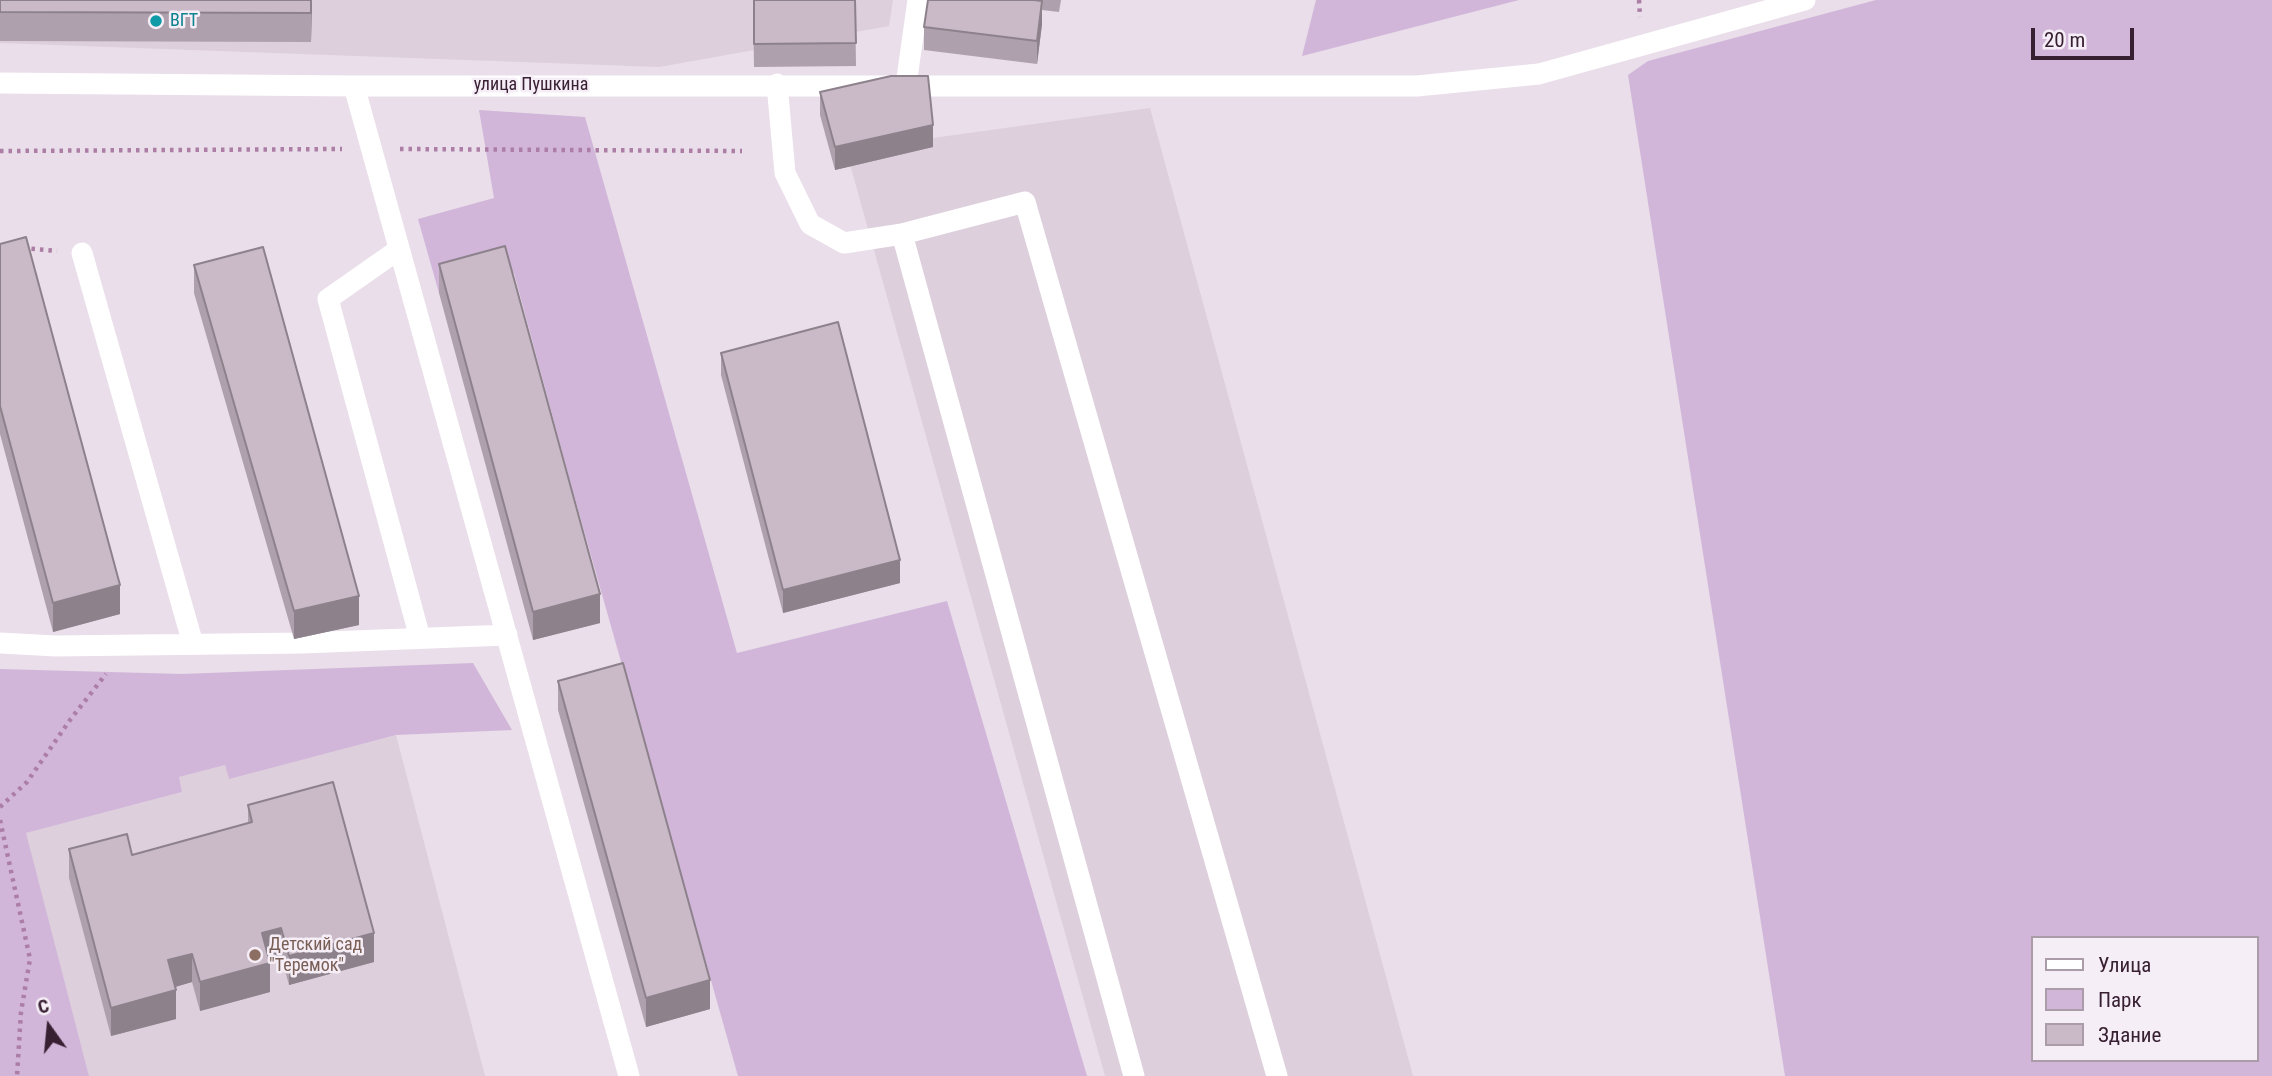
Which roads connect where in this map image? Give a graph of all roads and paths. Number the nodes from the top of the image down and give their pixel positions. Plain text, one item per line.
1 (918, 0) edge
2 (1805, 0) edge
3 (0, 83) edge
4 (778, 84) junction
5 (906, 85) junction
6 (354, 86) junction
7 (902, 234) junction
8 (14, 247) edge
9 (398, 250) junction
10 (82, 253) joint
11 (507, 635) junction
12 (420, 638) junction
13 (0, 643) edge
14 (193, 644) junction
15 (129, 645) junction
16 (0, 807) edge
17 (0, 820) edge
18 (17, 1076) edge
19 (629, 1076) edge
20 (1134, 1076) edge
21 (1277, 1076) edge

1 - 5 street
2 - 5 street, улица Пушкина
3 - 6 street, улица Пушкина
4 - 5 street, улица Пушкина
4 - 6 street, улица Пушкина
4 - 7 street
6 - 9 street
7 - 20 street
7 - 21 street
8 - 10 path
9 - 11 street
9 - 12 street
10 - 14 street
11 - 12 street
11 - 19 street
12 - 14 street
13 - 15 street
14 - 15 street
15 - 16 path
17 - 18 path

